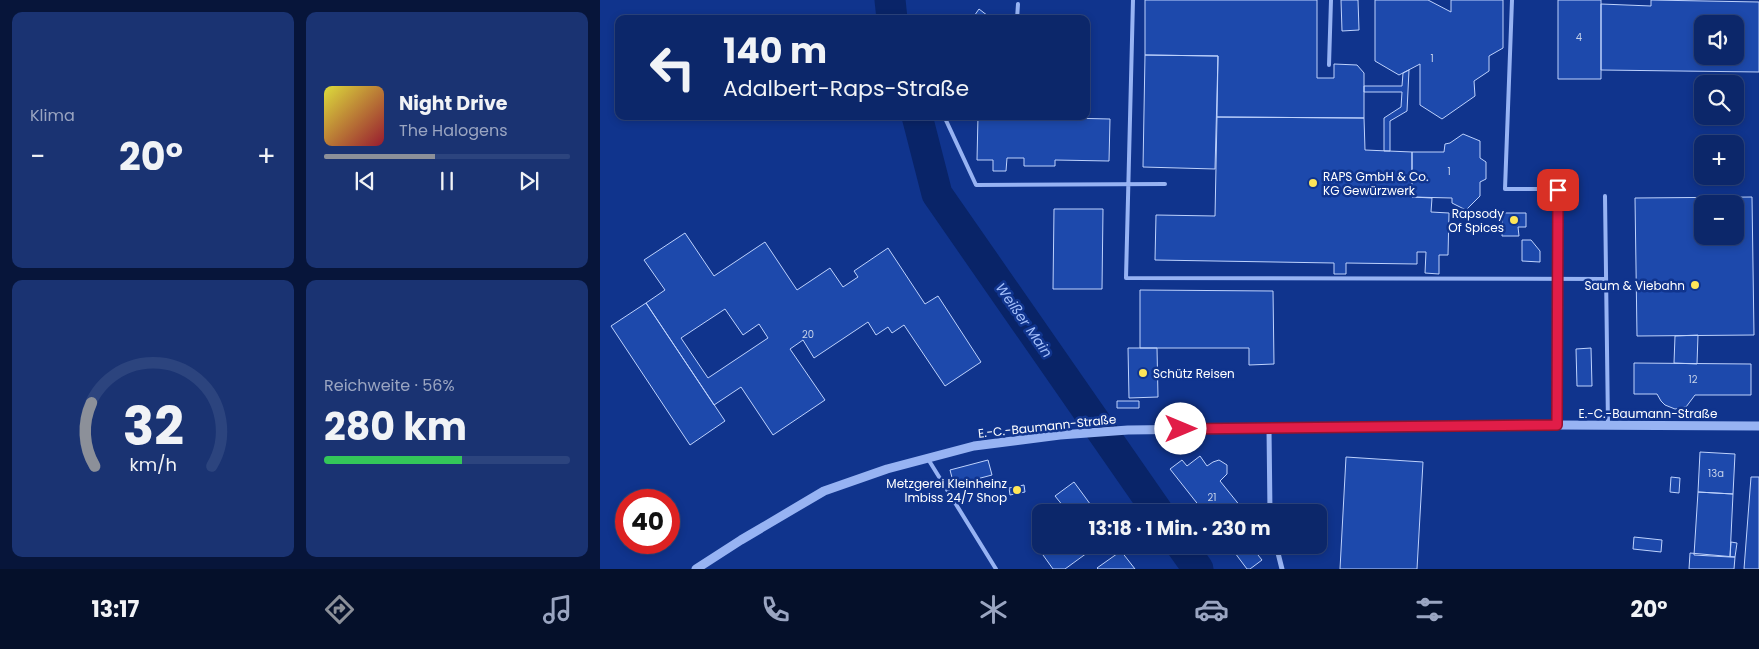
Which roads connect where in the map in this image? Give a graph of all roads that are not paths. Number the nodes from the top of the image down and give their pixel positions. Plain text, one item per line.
1 (1133, 0) edge
2 (1331, 0) edge
3 (1512, 0) edge
4 (1018, 4) dead end
5 (1017, 15) edge
6 (1329, 65) dead end
7 (946, 120) edge
8 (1556, 181) dead end
9 (1128, 184) junction
10 (1165, 184) dead end
11 (1558, 190) junction
12 (1605, 196) dead end
13 (1558, 278) junction
14 (1606, 279) junction
15 (1557, 425) junction
16 (1608, 426) junction
17 (1759, 426) edge
18 (1269, 429) junction
19 (928, 459) junction
20 (1270, 504) edge
21 (1278, 554) edge
22 (696, 569) edge
23 (996, 569) edge
24 (1282, 569) edge

1 - 9 lane
2 - 6 lane
3 - 11 lane
4 - 5 lane
7 - 9 lane
8 - 11 street
9 - 10 lane
9 - 13 lane
11 - 13 street
12 - 14 lane
13 - 14 lane
13 - 15 street
14 - 16 lane
15 - 16 street, E.-C.-Baumann-Straße
15 - 18 street, E.-C.-Baumann-Straße
16 - 17 street, E.-C.-Baumann-Straße
18 - 19 street, E.-C.-Baumann-Straße
18 - 20 street
19 - 22 street, E.-C.-Baumann-Straße
19 - 23 lane
21 - 24 street

